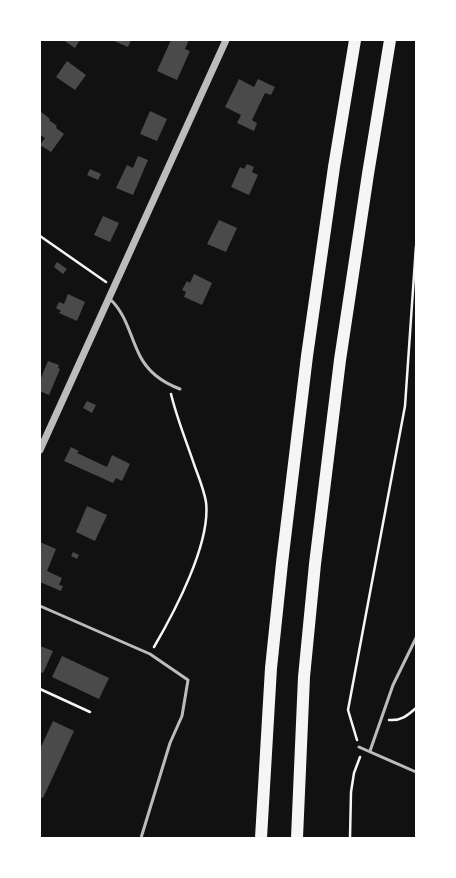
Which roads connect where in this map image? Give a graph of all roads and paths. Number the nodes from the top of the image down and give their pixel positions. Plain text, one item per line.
1 (226, 40) edge
2 (355, 40) edge
3 (390, 40) edge
4 (40, 236) edge
5 (416, 246) edge
6 (114, 287) junction
7 (108, 298) junction
8 (168, 385) junction
9 (180, 389) dead end
10 (40, 450) edge
11 (40, 606) edge
12 (416, 638) edge
13 (150, 654) junction
14 (40, 689) edge
15 (416, 708) edge
16 (90, 712) dead end
17 (381, 719) junction
18 (359, 747) joint
19 (364, 749) junction
20 (370, 752) junction
21 (416, 772) edge
22 (141, 838) edge
23 (262, 838) edge
24 (297, 838) edge
25 (350, 838) edge

1 - 6 street
2 - 23 highway
3 - 24 highway
4 - 6 path
5 - 18 path
6 - 7 street
7 - 8 lane
7 - 10 street
8 - 9 lane
8 - 13 path
11 - 13 lane
12 - 17 lane
13 - 22 lane
14 - 16 path
15 - 17 path
17 - 20 lane
18 - 19 lane
19 - 20 lane
19 - 25 path
20 - 21 lane

